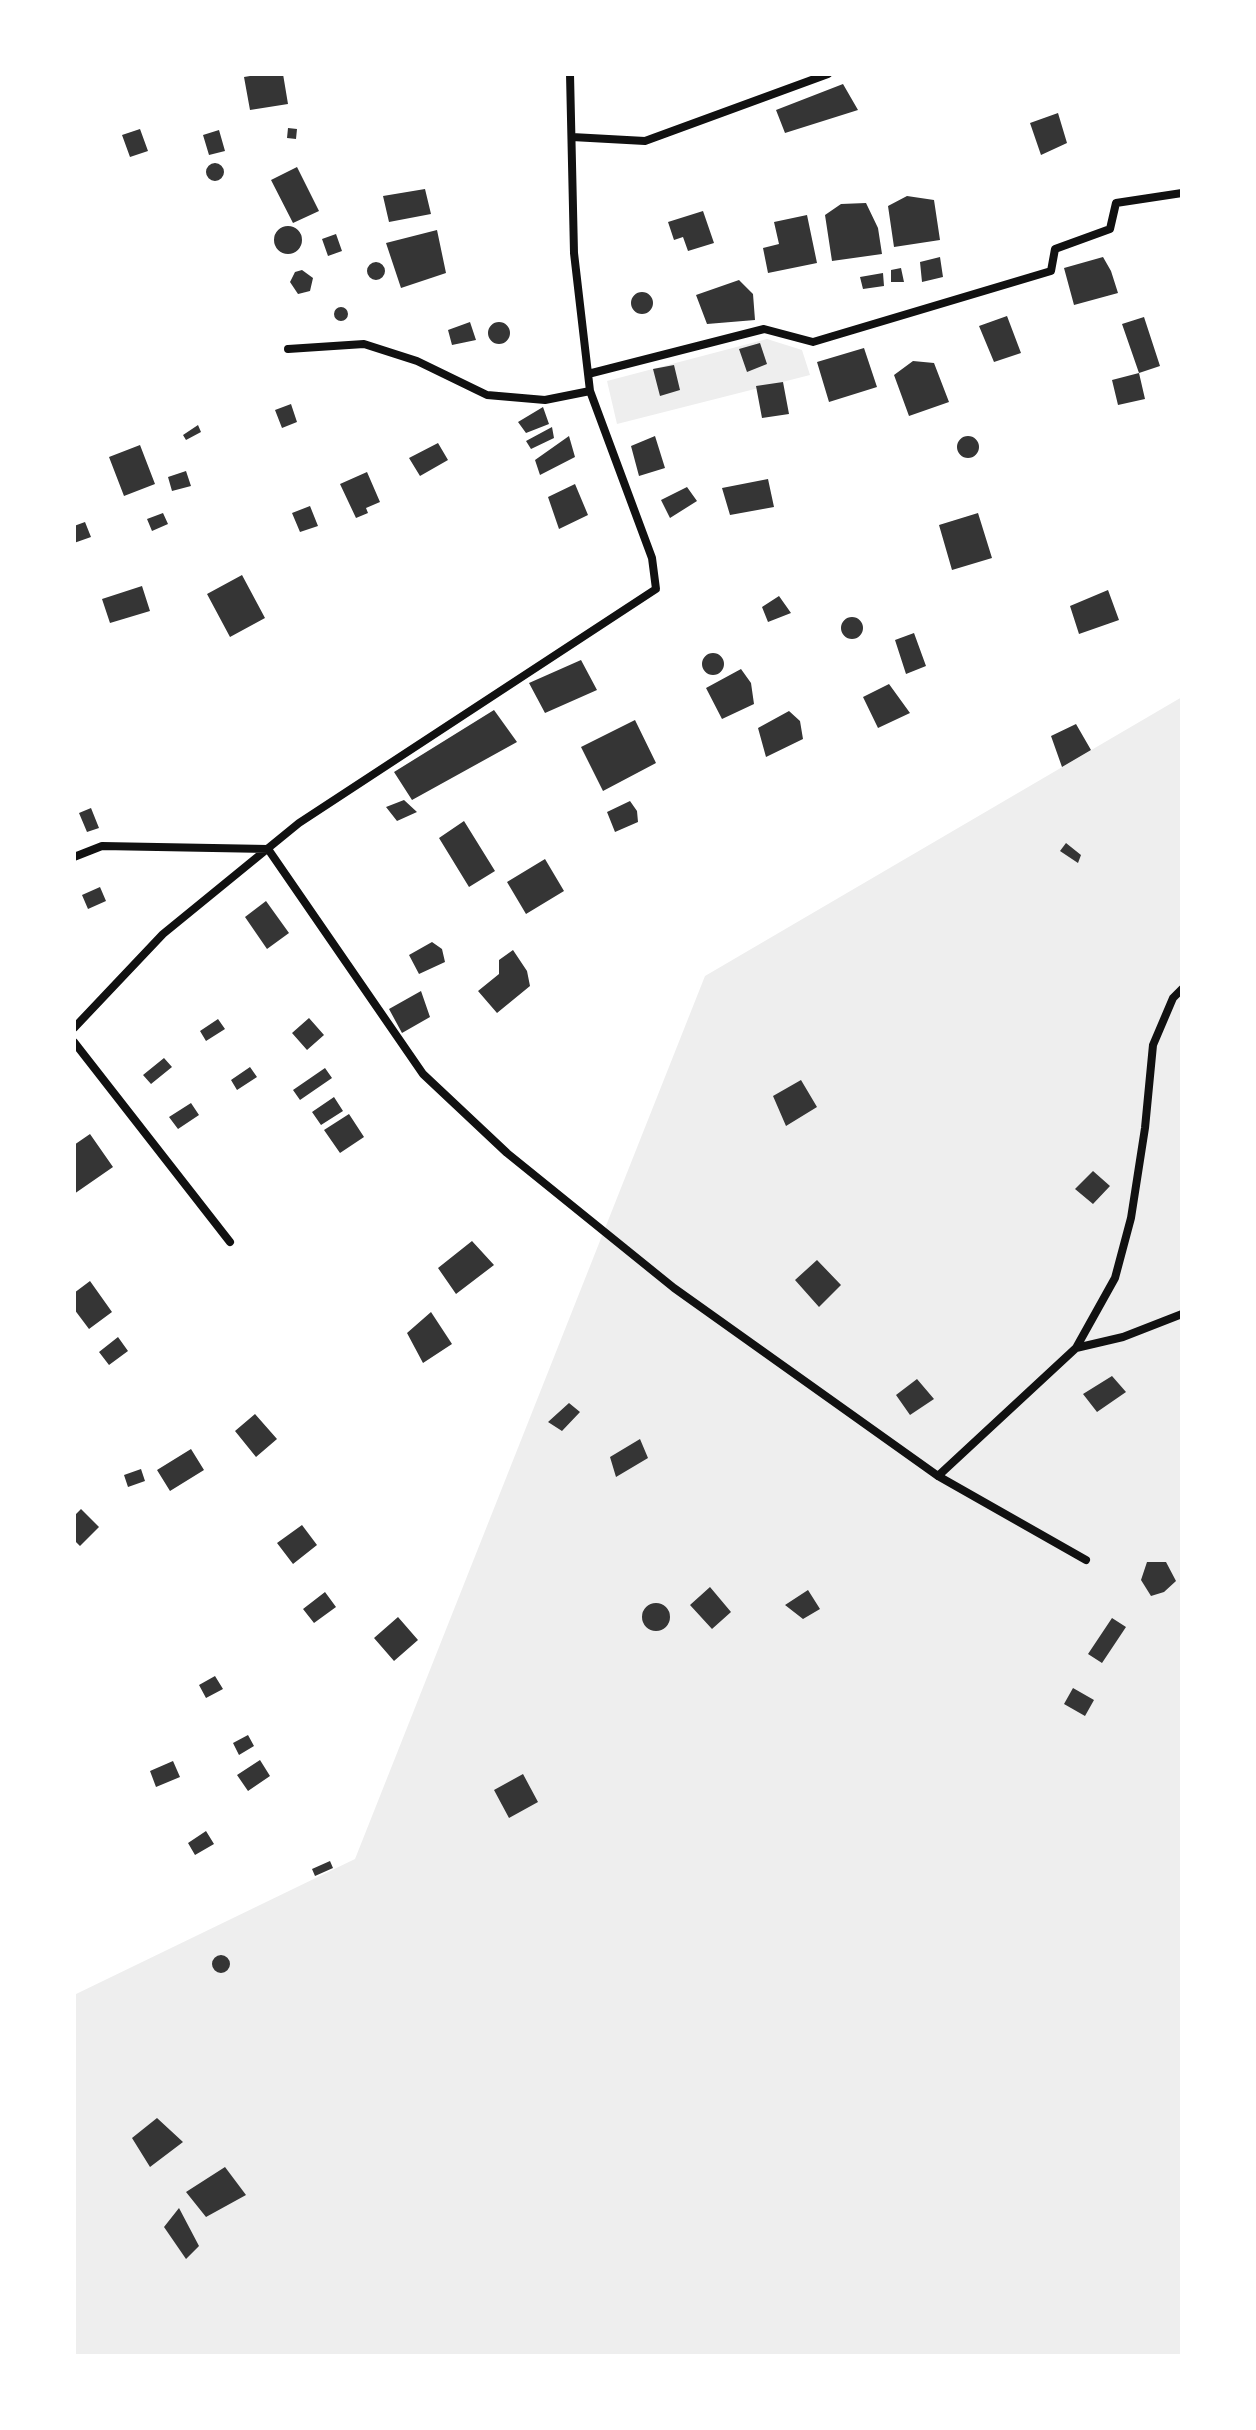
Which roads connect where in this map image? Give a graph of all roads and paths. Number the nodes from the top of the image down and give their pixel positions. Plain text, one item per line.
1 (570, 74) edge
2 (828, 74) edge
3 (572, 137) junction
4 (1182, 193) edge
5 (288, 349) dead end
6 (588, 374) junction
7 (590, 391) junction
8 (268, 849) junction
9 (74, 857) edge
10 (1182, 989) edge
11 (74, 1028) edge
12 (74, 1042) edge
13 (230, 1242) dead end
14 (1182, 1314) edge
15 (1076, 1348) junction
16 (938, 1476) junction
17 (1086, 1560) dead end

1 - 3 street
2 - 3 street
3 - 6 street
4 - 6 street
5 - 7 street
6 - 7 street
7 - 8 street
8 - 9 street
8 - 11 street
8 - 16 street
10 - 15 street
12 - 13 street
14 - 15 street
15 - 16 street
16 - 17 street

